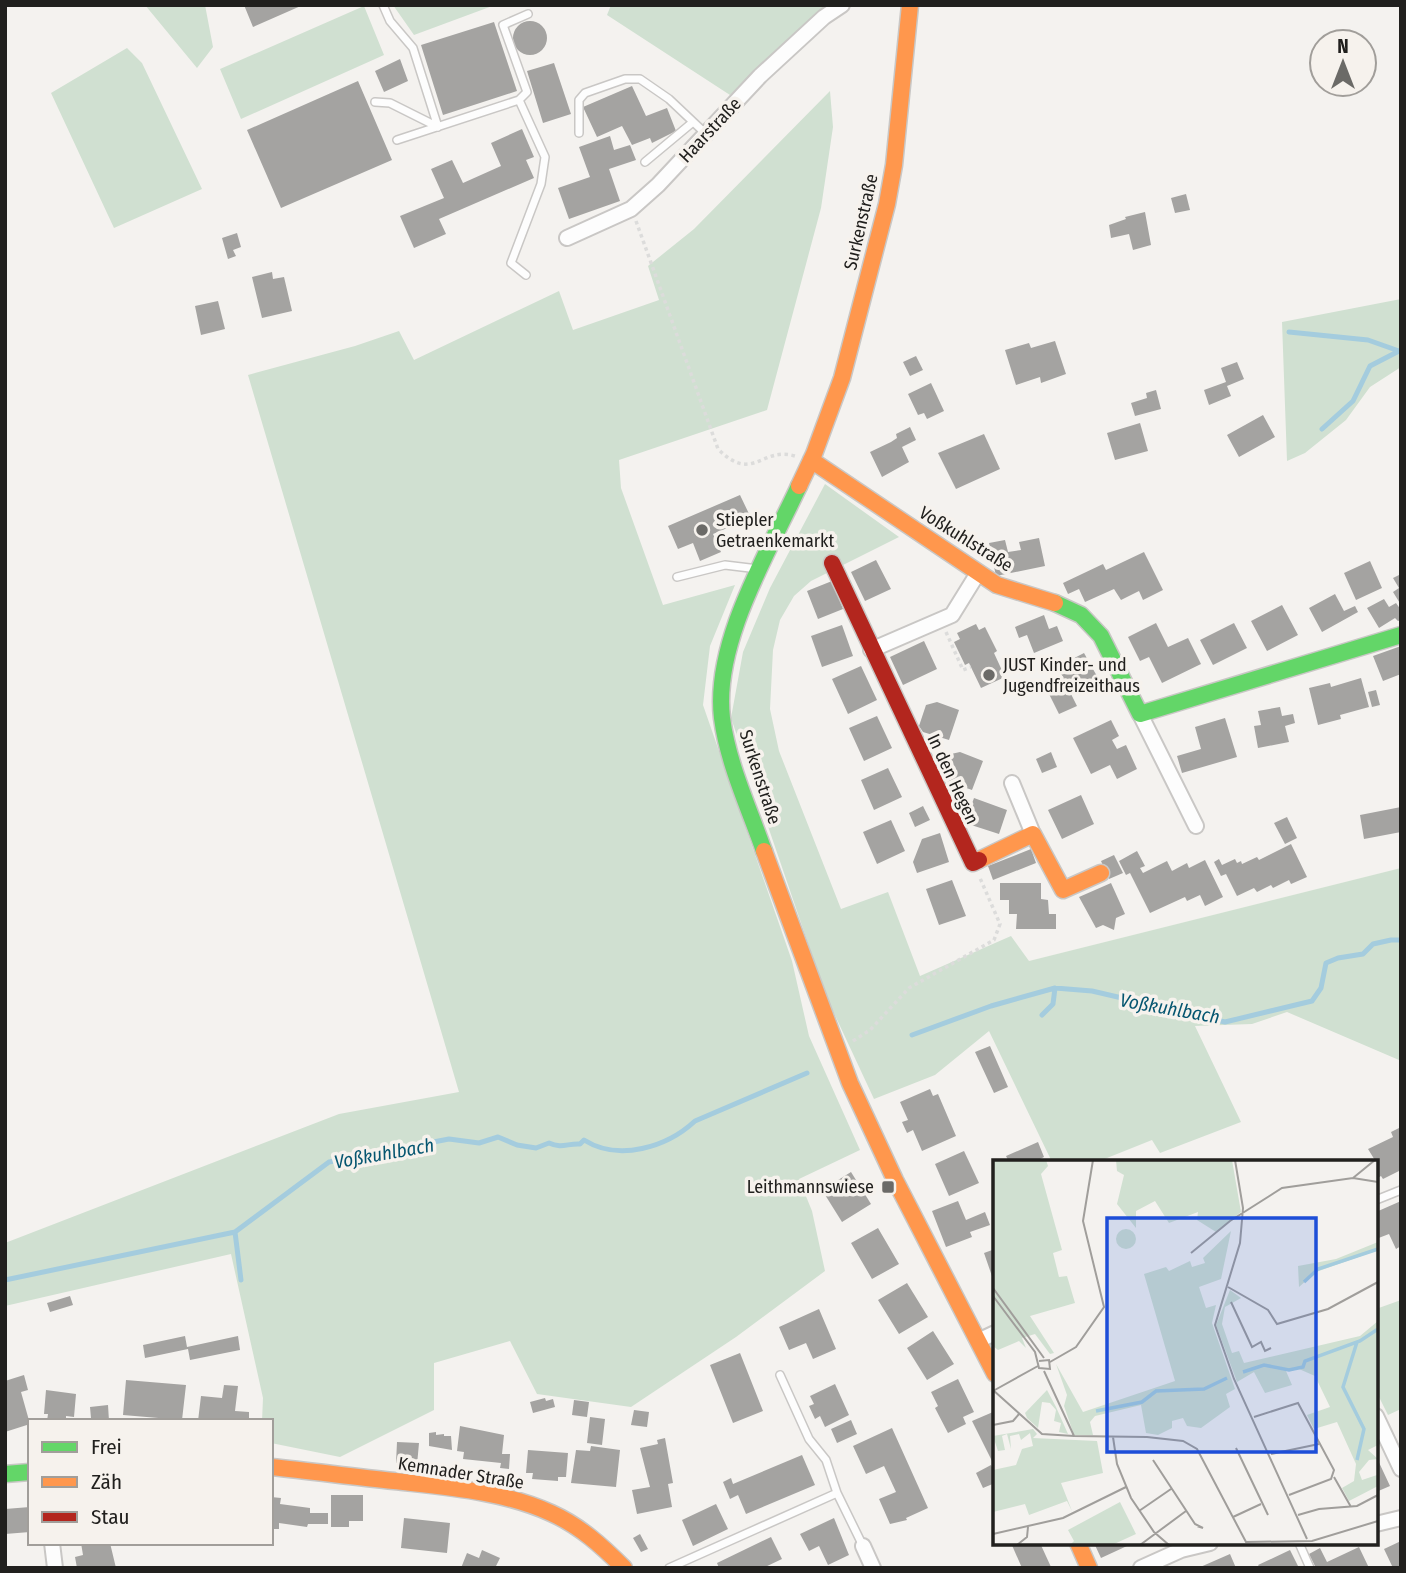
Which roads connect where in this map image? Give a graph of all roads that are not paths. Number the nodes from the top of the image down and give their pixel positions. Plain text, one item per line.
1 (383, 5) edge
2 (842, 5) edge
3 (911, 5) edge
4 (527, 14) dead end
5 (519, 100) junction
6 (376, 102) dead end
7 (693, 122) junction
8 (438, 127) junction
9 (579, 133) dead end
10 (706, 134) junction
11 (397, 140) dead end
12 (646, 162) dead end
13 (567, 238) dead end
14 (526, 275) dead end
15 (811, 460) junction
16 (832, 563) dead end
17 (761, 569) junction
18 (978, 573) junction
19 (677, 577) dead end
20 (1401, 635) edge
21 (871, 650) junction
22 (1140, 714) junction
23 (1012, 783) dead end
24 (1196, 826) dead end
25 (1034, 834) junction
26 (1101, 873) dead end
27 (1401, 1190) edge
28 (1378, 1199) edge
29 (993, 1334) edge
30 (978, 1341) junction
31 (993, 1370) edge
32 (780, 1375) dead end
33 (1378, 1420) edge
34 (273, 1467) edge
35 (1401, 1469) edge
36 (28, 1472) edge
37 (5, 1474) edge
38 (837, 1493) junction
39 (1401, 1518) edge
40 (1378, 1524) edge
41 (52, 1545) edge
42 (1079, 1545) edge
43 (1202, 1545) edge
44 (1300, 1545) edge
45 (863, 1546) joint
46 (55, 1568) edge
47 (624, 1568) edge
48 (669, 1568) edge
49 (873, 1568) edge
50 (1089, 1568) edge
51 (1140, 1568) edge
52 (1310, 1568) edge

1 - 8 lane
2 - 10 street, Haarstraße
3 - 15 street, Surkenstraße
4 - 5 lane
5 - 8 lane
5 - 14 lane
6 - 8 lane
7 - 9 lane
7 - 10 lane
7 - 12 lane
8 - 11 lane
10 - 13 street, Haarstraße
15 - 17 street, Surkenstraße
15 - 18 street, Voßkuhlstraße
16 - 21 street, In den Hegen
17 - 19 lane
17 - 30 street, Surkenstraße
18 - 21 street
18 - 22 street, Voßkuhlstraße
20 - 22 street
21 - 25 street, In den Hegen
22 - 24 street, Voßkuhlstraße
23 - 25 street
25 - 26 street
27 - 28 lane
29 - 30 street
30 - 31 street, Surkenstraße
32 - 38 lane
33 - 35 street
34 - 47 street, Kemnader Straße
36 - 37 street
38 - 45 lane
38 - 48 lane
39 - 40 street
41 - 46 street
42 - 50 street
43 - 51 street
44 - 52 lane
45 - 49 street

